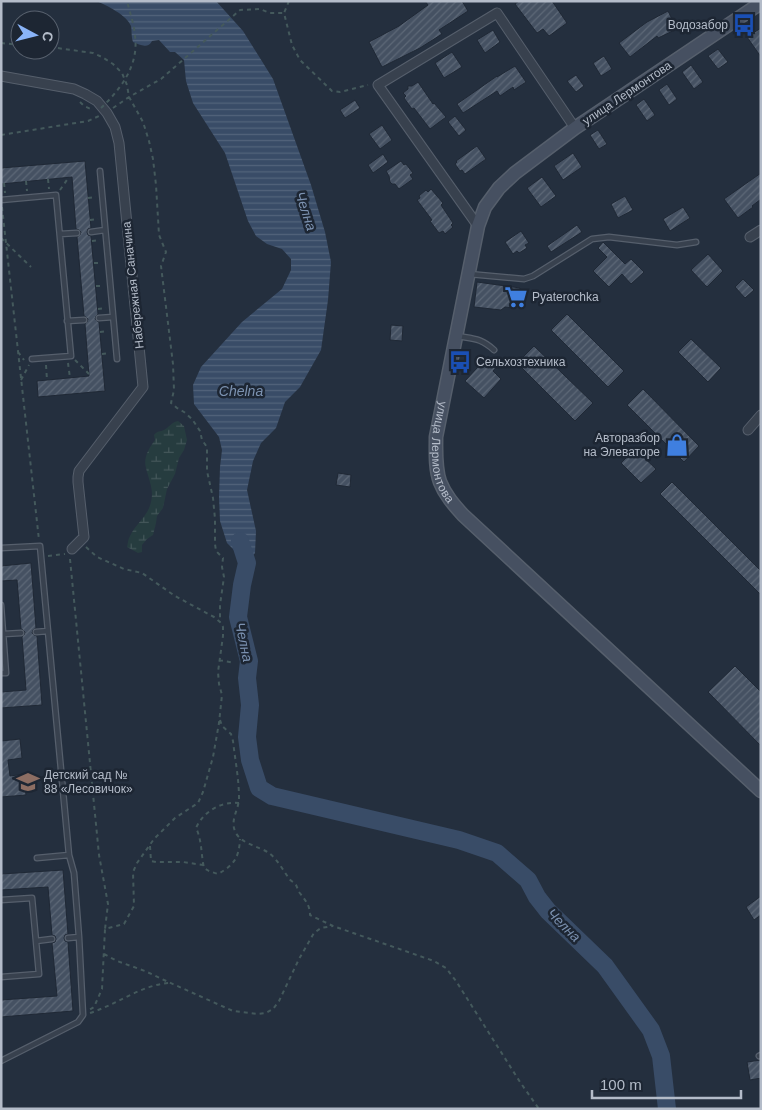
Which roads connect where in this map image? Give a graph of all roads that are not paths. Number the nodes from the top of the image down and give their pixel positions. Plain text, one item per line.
1 (761, 3) edge
2 (1, 76) edge
3 (575, 128) junction
4 (100, 171) dead end
5 (3, 200) edge
6 (478, 226) junction
7 (105, 230) junction
8 (761, 230) edge
9 (91, 232) dead end
10 (77, 233) dead end
11 (60, 234) junction
12 (750, 237) dead end
13 (696, 242) dead end
14 (468, 274) junction
15 (113, 317) junction
16 (99, 318) dead end
17 (84, 320) dead end
18 (67, 321) junction
19 (456, 336) junction
20 (494, 350) dead end
21 (32, 359) road end
22 (117, 359) dead end
23 (761, 415) edge
24 (748, 430) dead end
25 (1, 548) edge
26 (72, 549) dead end
27 (1, 605) edge
28 (48, 631) junction
29 (36, 632) dead end
30 (21, 633) dead end
31 (4, 634) junction
32 (1, 673) edge
33 (761, 791) edge
34 (69, 855) junction
35 (37, 858) dead end
36 (1, 900) edge
37 (79, 937) junction
38 (68, 938) dead end
39 (52, 940) dead end
40 (36, 941) junction
41 (1, 977) edge
42 (1, 1061) edge

1 - 3 street, улица Лермонтова
2 - 26 street, Набережная Саначина
3 - 6 street, улица Лермонтова
3 - 6 street
4 - 7 lane
5 - 11 lane
6 - 14 street, улица Лермонтова
7 - 9 lane
7 - 15 lane
8 - 12 street
10 - 11 lane
11 - 18 lane
13 - 14 lane
14 - 19 street, улица Лермонтова
15 - 16 lane
15 - 22 lane
17 - 18 lane
18 - 21 lane
19 - 20 lane
19 - 33 street, улица Лермонтова
23 - 24 street
25 - 28 lane
27 - 31 lane
28 - 29 lane
28 - 34 lane
30 - 31 lane
31 - 32 lane
34 - 35 lane
34 - 37 lane
36 - 40 lane
37 - 38 lane
37 - 42 lane
39 - 40 lane
40 - 41 lane

